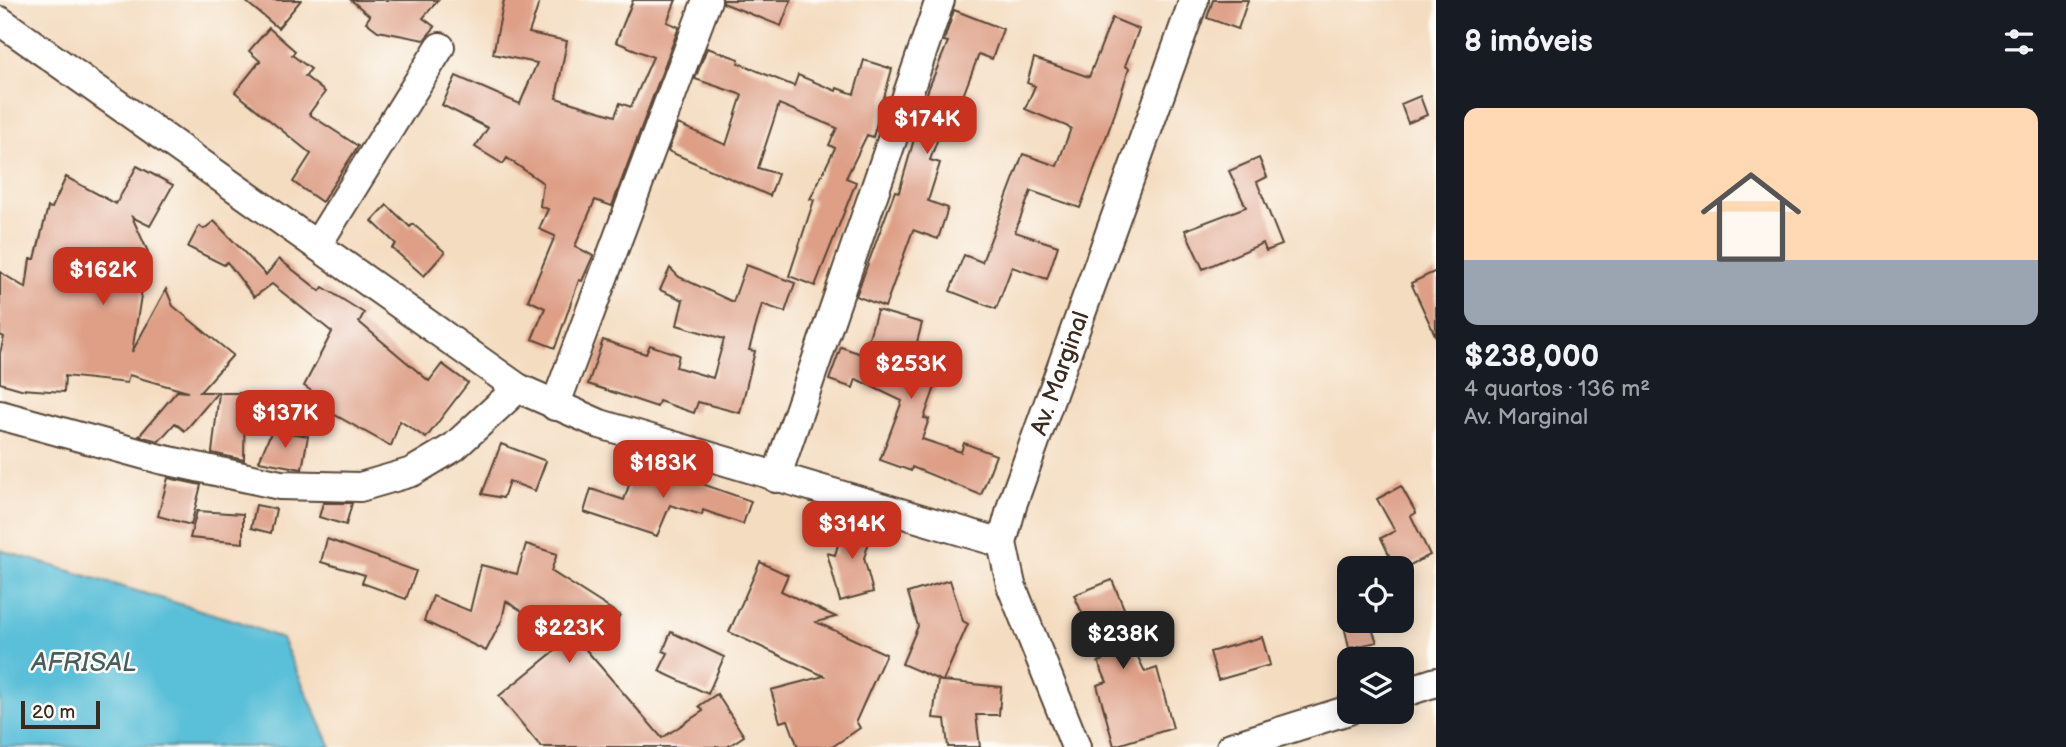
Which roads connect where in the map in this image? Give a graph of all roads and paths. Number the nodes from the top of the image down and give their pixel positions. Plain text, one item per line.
1 (707, 0) edge
2 (940, 0) edge
3 (1194, 0) edge
4 (0, 21) edge
5 (440, 47) dead end
6 (317, 245) junction
7 (518, 388) junction
8 (555, 406) junction
9 (0, 415) edge
10 (776, 478) junction
11 (1002, 543) junction
12 (1436, 682) edge
13 (1414, 689) edge
14 (1337, 714) edge
15 (1076, 747) edge
16 (1231, 747) edge

1 - 8 street
2 - 10 street
3 - 11 street, Av. Marginal
4 - 6 street
5 - 6 street
6 - 7 street
7 - 8 street
7 - 9 street
8 - 10 street
10 - 11 street
11 - 15 street, Av. Marginal
12 - 13 street
14 - 16 street

